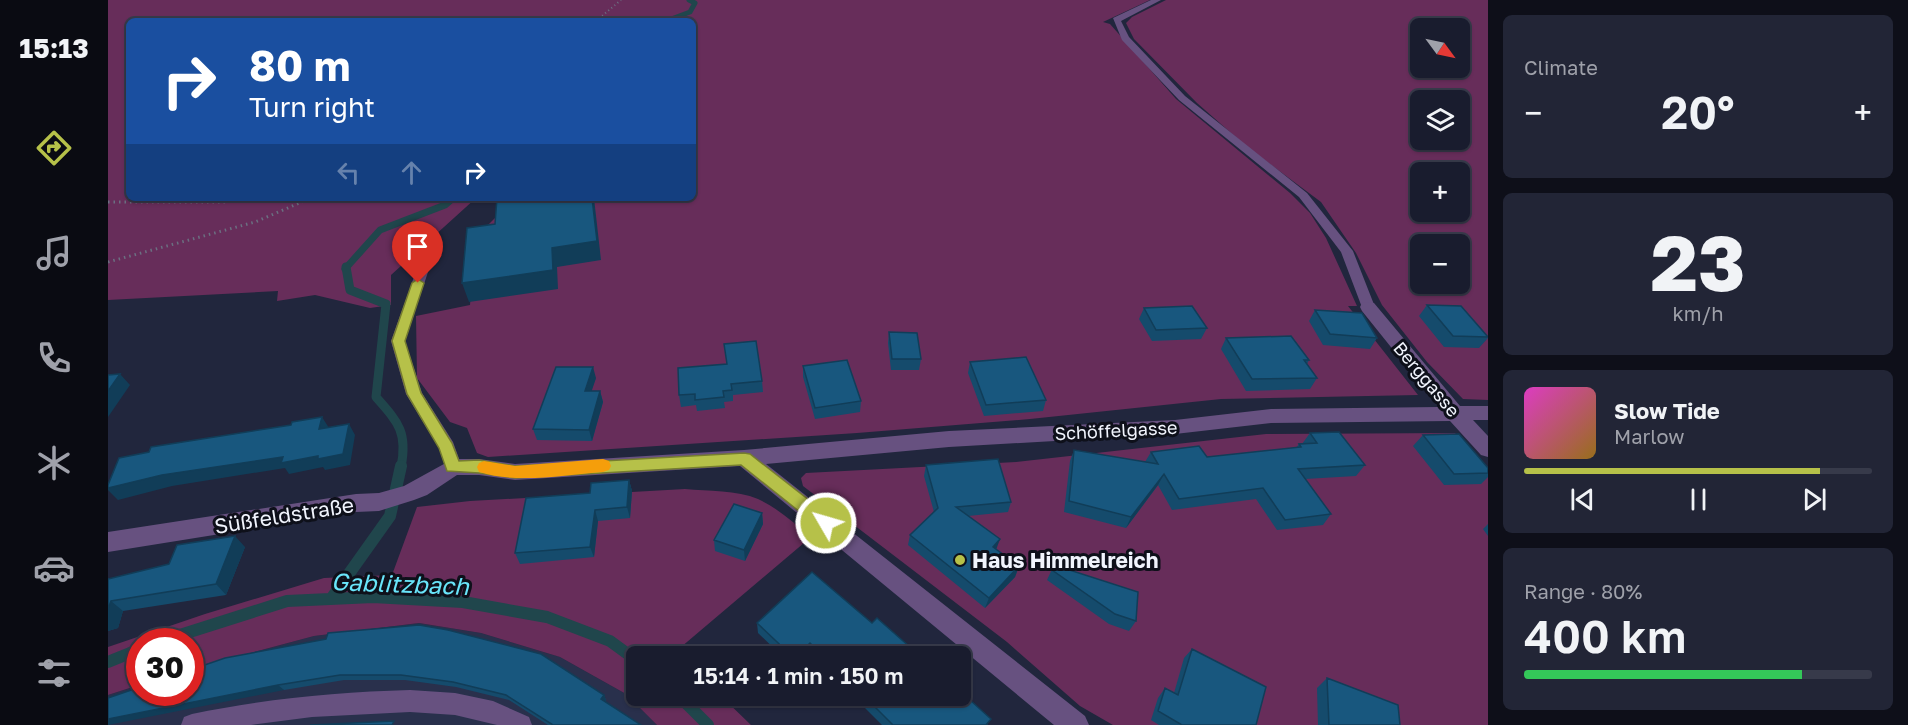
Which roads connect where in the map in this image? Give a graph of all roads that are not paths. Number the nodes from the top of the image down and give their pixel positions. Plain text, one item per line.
1 (1157, 0) edge
2 (424, 263) dead end
3 (1368, 307) joint
4 (1454, 412) junction
5 (1488, 413) edge
6 (1488, 449) edge
7 (744, 459) junction
8 (453, 467) junction
9 (108, 542) edge
10 (192, 725) edge
11 (520, 725) edge
12 (1076, 725) edge

1 - 3 lane
2 - 8 lane
3 - 4 street, Berggasse
4 - 5 street, Schöffelgasse
4 - 6 street, Berggasse
4 - 7 street, Schöffelgasse
7 - 8 street, Schöffelgasse
7 - 12 street
8 - 9 street, Süßfeldstraße
10 - 11 lane

